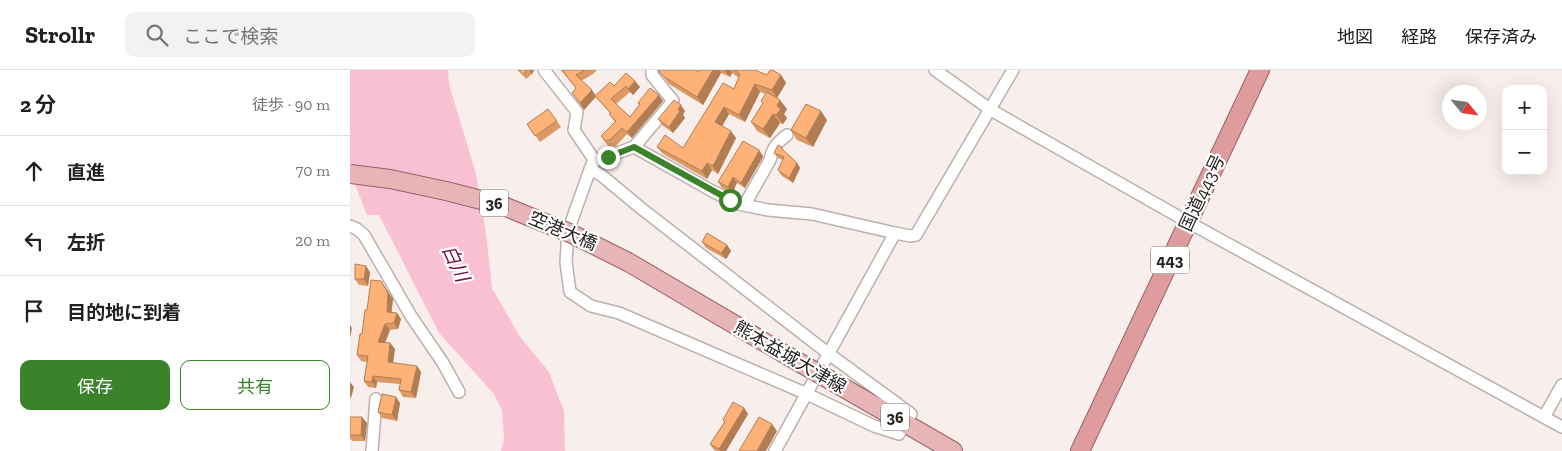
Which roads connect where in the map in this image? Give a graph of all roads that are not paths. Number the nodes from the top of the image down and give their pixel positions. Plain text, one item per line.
1 (544, 70) edge
2 (652, 70) edge
3 (935, 70) edge
4 (1013, 70) edge
5 (1260, 70) edge
6 (991, 110) junction
7 (787, 135) dead end
8 (634, 147) junction
9 (593, 165) junction
10 (350, 174) edge
11 (745, 204) junction
12 (1188, 222) junction
13 (350, 226) edge
14 (895, 233) junction
15 (628, 262) joint
16 (829, 354) junction
17 (1562, 385) edge
18 (459, 392) dead end
19 (807, 394) junction
20 (376, 400) dead end
21 (1544, 417) junction
22 (906, 424) junction
23 (1562, 427) edge
24 (372, 451) edge
25 (775, 451) edge
26 (953, 451) edge
27 (1080, 451) edge

1 - 9 street
2 - 8 street
3 - 6 street
4 - 6 street
5 - 12 highway, 国道443号 / 443
6 - 12 street
6 - 14 street
7 - 11 street
8 - 9 street
8 - 11 street
9 - 16 street
9 - 19 street
10 - 15 main road, 空港大橋 / 36, bridge
11 - 14 street
12 - 21 street
12 - 27 highway, 国道443号 / 443
13 - 18 street
14 - 16 street
15 - 22 main road, 熊本益城大津線 / 36, bridge
16 - 19 street
16 - 22 street
17 - 21 street
19 - 22 street
19 - 25 street
20 - 24 street
21 - 23 street
22 - 26 main road, 熊本益城大津線 / 36

